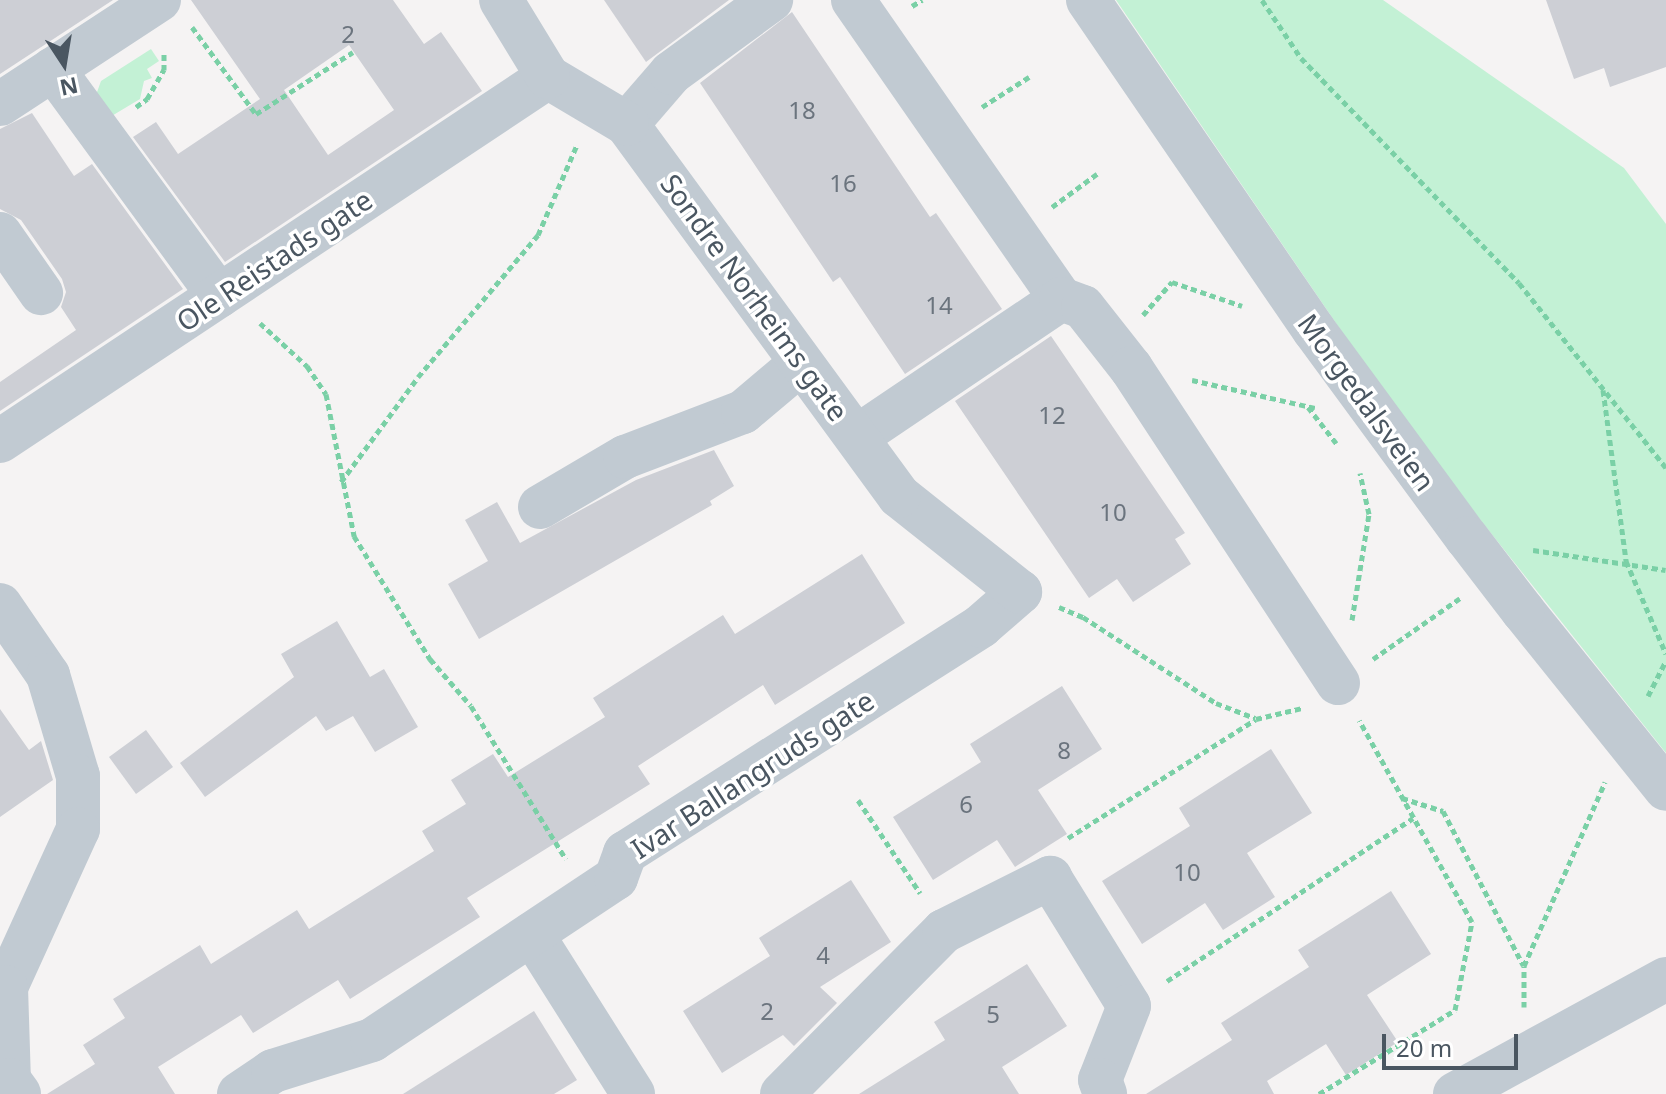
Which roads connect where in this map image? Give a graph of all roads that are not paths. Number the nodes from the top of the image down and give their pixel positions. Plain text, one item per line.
1 (501, 0) edge
2 (771, 0) edge
3 (853, 0) edge
4 (1088, 0) edge
5 (171, 8) edge
6 (53, 69) junction
7 (548, 77) junction
8 (0, 104) edge
9 (610, 112) junction
10 (0, 234) edge
11 (22, 283) edge
12 (223, 294) junction
13 (1061, 299) junction
14 (800, 364) junction
15 (858, 436) junction
16 (0, 441) edge
17 (540, 507) dead end
18 (1020, 592) joint
19 (2, 614) edge
20 (1338, 683) road end
21 (1666, 789) edge
22 (532, 934) junction
23 (1666, 979) edge
24 (19, 1094) edge
25 (239, 1094) edge
26 (633, 1094) edge
27 (782, 1094) edge
28 (1105, 1094) edge
29 (1455, 1094) edge

1 - 7 street
2 - 9 street
3 - 13 street
4 - 21 street, Morgedalsveien, bridge
5 - 6 street
6 - 8 street
6 - 12 street
7 - 9 street
7 - 12 street, Ole Reistads gate
9 - 14 street, Sondre Norheims gate
10 - 11 street
12 - 16 street, Ole Reistads gate
13 - 15 street
13 - 20 street
14 - 15 street, Sondre Norheims gate
14 - 17 street
15 - 18 street, Sondre Norheims gate
18 - 22 street, Ivar Ballangruds gate
19 - 24 street
22 - 25 street, Ivar Ballangruds gate
22 - 26 street
23 - 29 street
27 - 28 street

